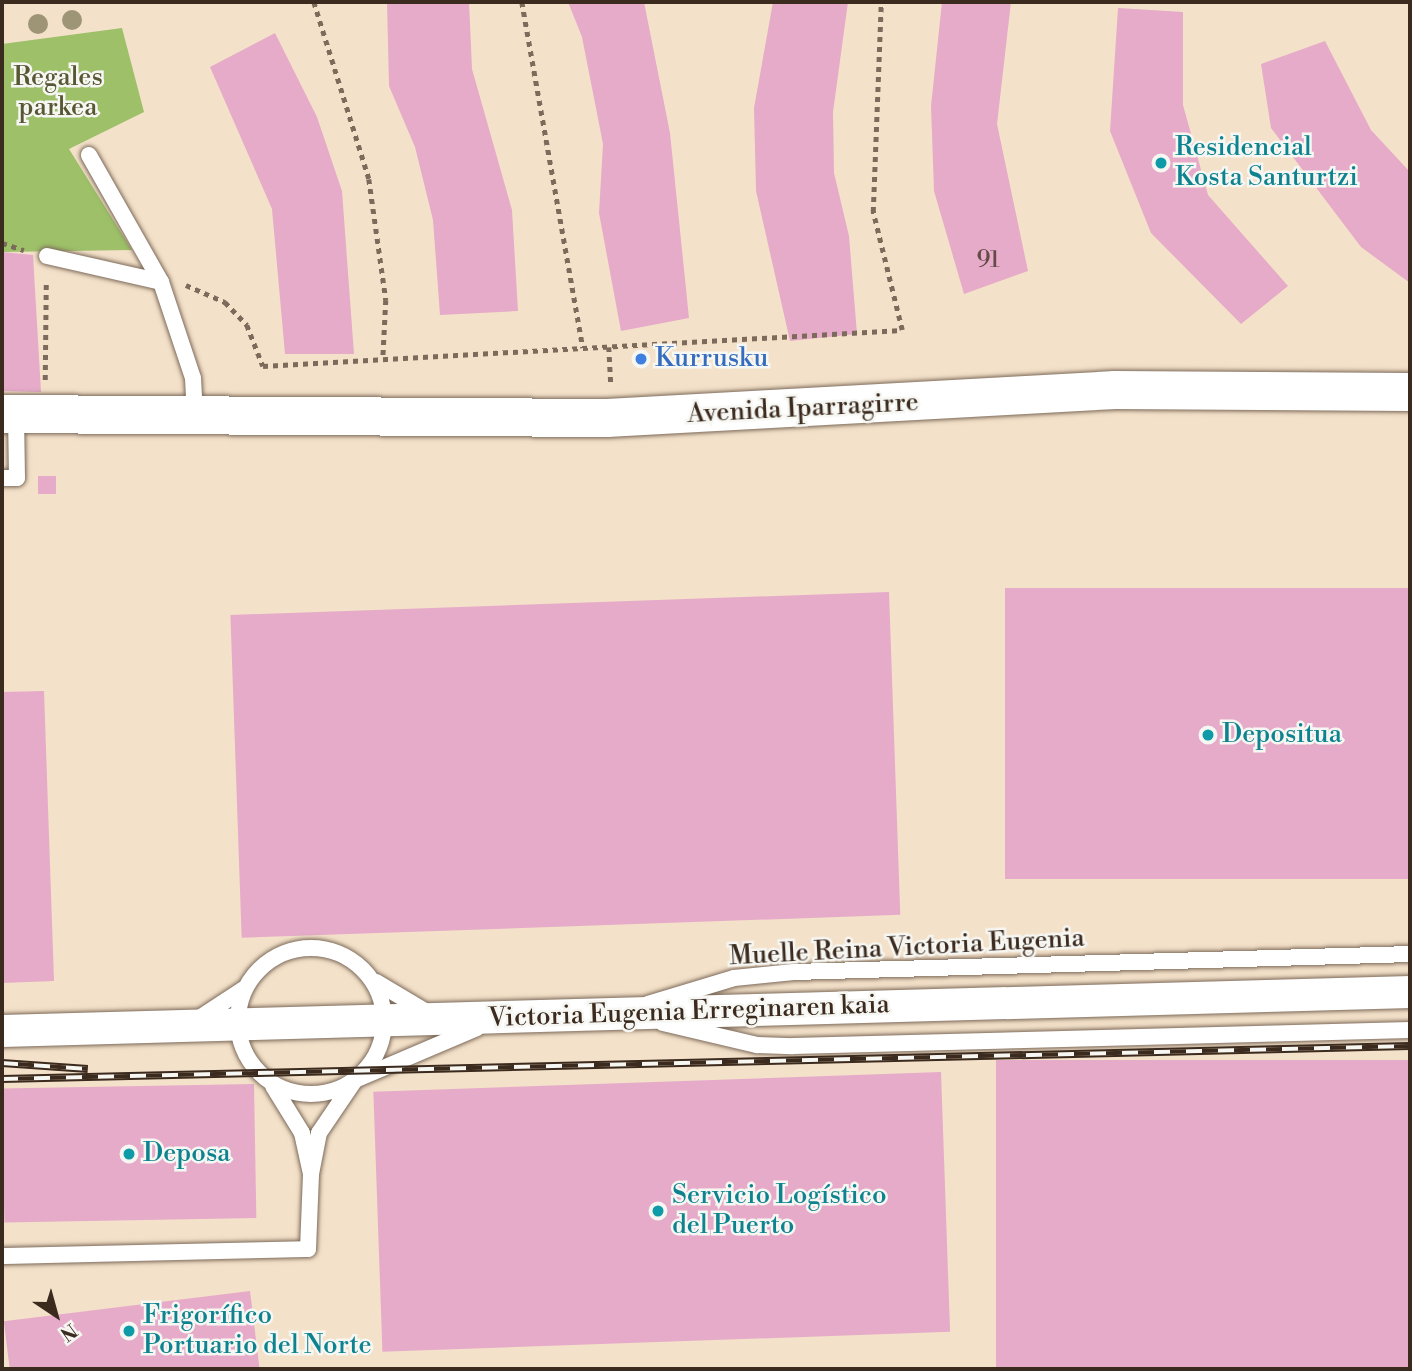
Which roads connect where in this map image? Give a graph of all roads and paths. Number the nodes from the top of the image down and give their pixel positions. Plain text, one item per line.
1 (314, 2) edge
2 (522, 2) edge
3 (881, 2) edge
4 (89, 155) dead end
5 (47, 256) joint
6 (161, 282) junction
7 (609, 346) junction
8 (583, 348) junction
9 (383, 359) junction
10 (45, 378) dead end
11 (611, 382) dead end
12 (1410, 392) edge
13 (9, 414) edge
14 (195, 414) junction
15 (2, 478) edge
16 (1410, 954) edge
17 (371, 977) junction
18 (243, 990) junction
19 (1410, 992) edge
20 (598, 1015) junction
21 (530, 1017) junction
22 (466, 1019) junction
23 (385, 1021) junction
24 (238, 1025) junction
25 (173, 1026) junction
26 (1410, 1030) edge
27 (2, 1031) edge
28 (253, 1066) junction
29 (355, 1080) junction
30 (269, 1081) junction
31 (311, 1174) junction
32 (2, 1256) edge

1 - 9 path
2 - 8 path
3 - 7 path
4 - 6 lane
5 - 6 lane
5 - 10 path
6 - 9 path
6 - 14 lane
7 - 8 path
7 - 11 path
8 - 9 path
12 - 14 street, Avenida Iparragirre
13 - 14 street, Avenida Iparragirre
13 - 15 lane
16 - 20 lane, Muelle Reina Victoria Eugenia
17 - 18 lane
17 - 22 lane
17 - 23 lane
18 - 24 lane
18 - 25 lane
19 - 20 street, Victoria Eugenia Erreginaren kaia
20 - 21 street, Victoria Eugenia Erreginaren kaia
20 - 26 lane
21 - 22 street, Victoria Eugenia Erreginaren kaia
21 - 29 lane
22 - 23 street, Victoria Eugenia Erreginaren kaia
23 - 24 street, Victoria Eugenia Erreginaren kaia
23 - 29 lane
24 - 25 street, Victoria Eugenia Erreginaren kaia
24 - 28 lane
25 - 27 street, Victoria Eugenia Erreginaren kaia
25 - 28 lane
28 - 30 lane
29 - 30 lane
29 - 31 lane
30 - 31 lane
31 - 32 lane

